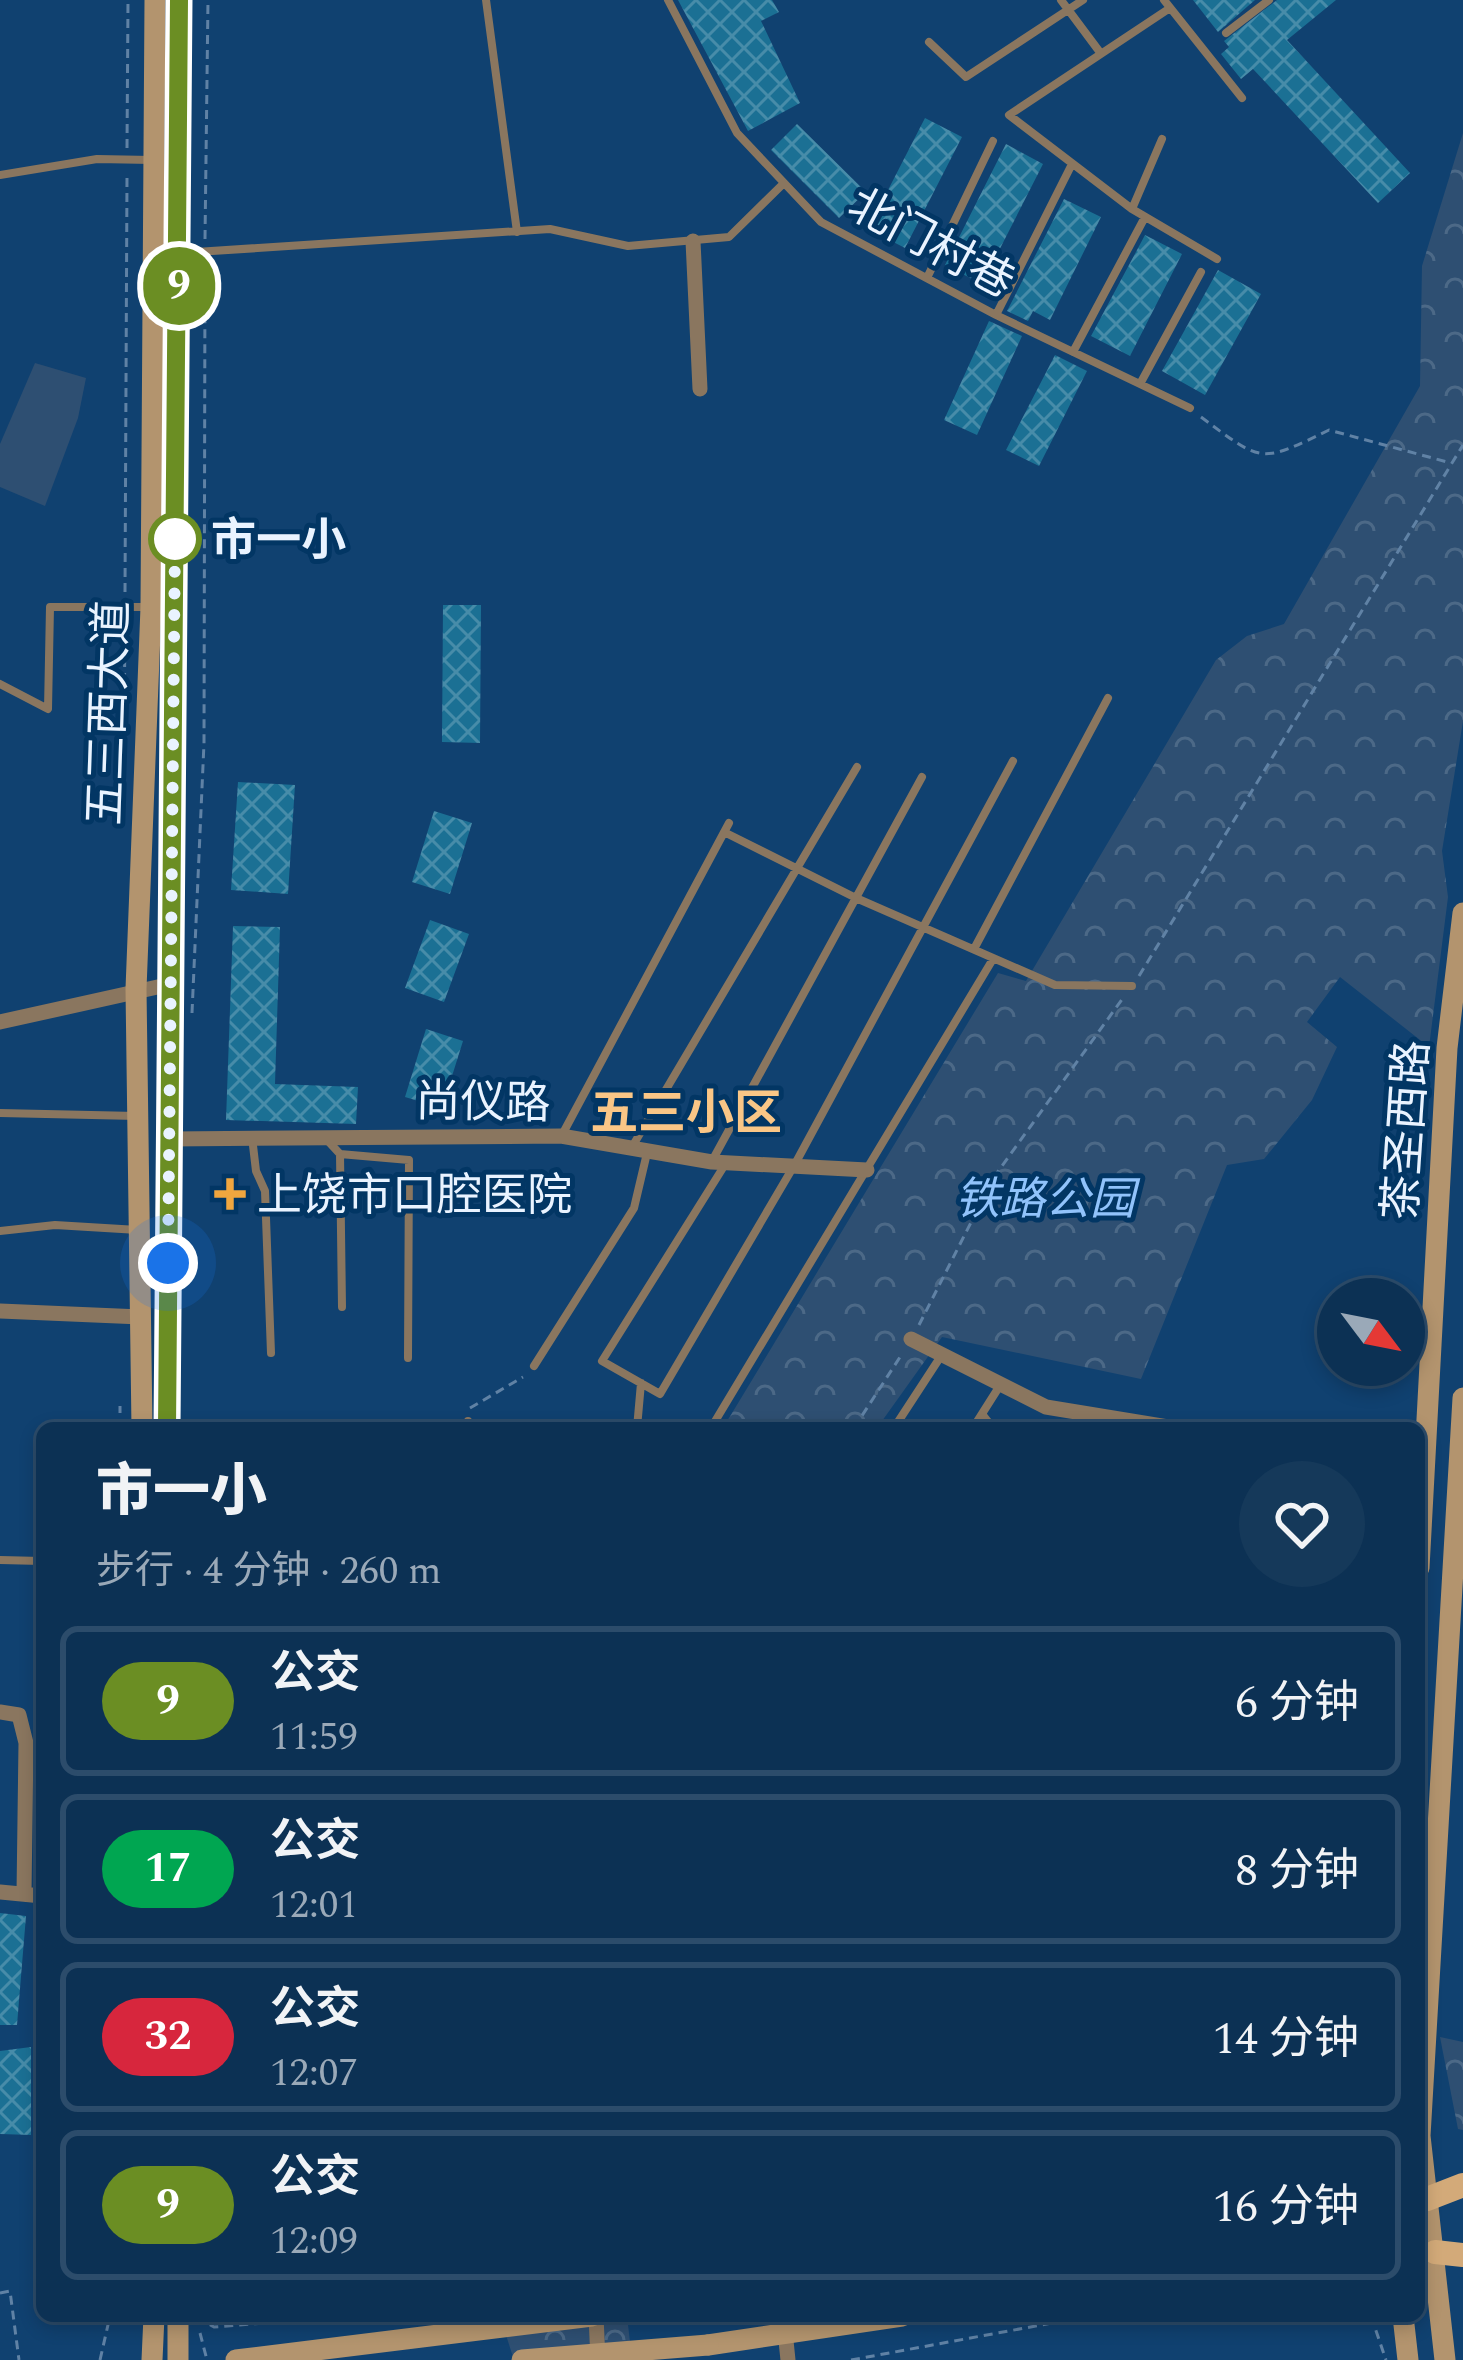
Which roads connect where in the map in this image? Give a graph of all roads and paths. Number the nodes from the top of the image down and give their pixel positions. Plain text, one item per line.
1 (128, 0) edge
2 (155, 0) edge
3 (178, 0) edge
4 (208, 0) edge
5 (486, 0) edge
6 (668, 0) edge
7 (1061, 0) edge
8 (1083, 0) edge
9 (1269, 0) edge
10 (1166, 2) edge
11 (1069, 10) junction
12 (1226, 34) dead end
13 (929, 42) dead end
14 (1099, 51) junction
15 (1242, 98) dead end
16 (1162, 140) dead end
17 (993, 141) dead end
18 (127, 159) junction
19 (154, 160) junction
20 (1071, 166) junction
21 (0, 175) edge
22 (784, 183) junction
23 (1132, 209) junction
24 (1145, 217) junction
25 (517, 232) junction
26 (693, 241) junction
27 (205, 252) junction
28 (180, 253) junction
29 (1217, 259) dead end
30 (1202, 272) dead end
31 (927, 278) junction
32 (996, 315) junction
33 (1073, 352) junction
34 (1140, 384) junction
35 (700, 389) dead end
36 (1190, 408) joint
37 (1463, 445) edge
38 (1453, 463) junction
39 (125, 607) junction
40 (151, 607) junction
41 (0, 684) edge
42 (1108, 698) dead end
43 (124, 744) dead end
44 (1013, 761) dead end
45 (857, 767) dead end
46 (922, 777) dead end
47 (798, 871) junction
48 (856, 898) junction
49 (1463, 913) edge
50 (923, 927) junction
51 (974, 949) junction
52 (993, 959) junction
53 (171, 984) junction
54 (1132, 986) junction
55 (136, 989) junction
56 (0, 1022) edge
57 (192, 1024) dead end
58 (0, 1113) edge
59 (138, 1116) junction
60 (252, 1136) junction
61 (323, 1136) junction
62 (561, 1136) junction
63 (169, 1139) junction
64 (639, 1151) junction
65 (340, 1154) junction
66 (719, 1162) junction
67 (795, 1164) junction
68 (867, 1170) junction
69 (140, 1230) junction
70 (0, 1232) edge
71 (342, 1306) dead end
72 (0, 1311) edge
73 (141, 1317) junction
74 (911, 1339) junction
75 (271, 1353) dead end
76 (940, 1356) junction
77 (408, 1358) dead end
78 (535, 1366) joint
79 (641, 1383) junction
80 (999, 1387) junction
81 (1463, 1398) edge
82 (120, 1406) dead end
83 (982, 1414) junction
84 (1072, 1419) edge
85 (120, 1422) edge
86 (142, 1422) edge
87 (167, 1422) edge
88 (468, 1422) edge
89 (638, 1422) edge
90 (716, 1422) edge
91 (858, 1422) edge
92 (898, 1422) edge
93 (977, 1422) edge
94 (988, 1422) edge
95 (1114, 1422) edge
96 (1424, 1422) edge
97 (0, 1559) edge
98 (36, 1561) edge
99 (1458, 1593) edge
100 (0, 1712) edge
101 (0, 1892) edge
102 (33, 1895) edge
103 (1425, 2065) edge
104 (1463, 2185) edge
105 (1425, 2200) edge
106 (1427, 2252) edge
107 (1463, 2255) edge
108 (0, 2293) edge
109 (109, 2322) edge
110 (154, 2322) edge
111 (178, 2322) edge
112 (196, 2322) edge
113 (206, 2322) edge
114 (270, 2322) edge
115 (530, 2322) edge
116 (595, 2322) edge
117 (855, 2322) edge
118 (1057, 2322) edge
119 (1373, 2322) edge
120 (1404, 2322) edge
121 (785, 2331) junction
122 (19, 2360) edge
123 (100, 2360) edge
124 (152, 2360) edge
125 (178, 2360) edge
126 (208, 2360) edge
127 (236, 2360) edge
128 (522, 2360) edge
129 (598, 2360) edge
130 (788, 2360) edge
131 (851, 2360) edge
132 (1386, 2360) edge
133 (1408, 2360) edge
134 (1445, 2360) edge

1 - 18 path
2 - 19 main road, 五三西大道
3 - 28 main road, 五三西大道
4 - 27 path
5 - 25 lane
6 - 22 lane, 北门村巷
7 - 11 lane
8 - 11 lane
9 - 12 lane
10 - 14 lane
10 - 15 lane
11 - 13 lane
11 - 14 lane
14 - 20 lane
16 - 23 lane
17 - 31 lane
18 - 19 lane
18 - 21 lane
18 - 39 path
19 - 40 main road, 五三西大道
20 - 23 lane
20 - 32 lane
22 - 26 lane
22 - 31 lane, 北门村巷
23 - 24 lane
24 - 29 lane
24 - 33 lane
25 - 26 lane
25 - 27 lane
26 - 35 street
27 - 28 lane
27 - 57 path
28 - 53 main road, 五三西大道
30 - 34 lane
31 - 32 lane, 北门村巷
32 - 33 lane, 北门村巷
33 - 34 lane, 北门村巷
34 - 36 lane, 北门村巷
36 - 38 path
37 - 38 path
38 - 54 path
39 - 40 lane
39 - 41 lane
39 - 43 path
40 - 55 main road, 五三西大道
42 - 51 lane
44 - 50 lane
45 - 47 lane
46 - 48 lane
47 - 48 lane
47 - 62 lane
47 - 64 lane
48 - 50 lane
48 - 66 lane
49 - 96 main road, 茶圣西路
50 - 51 lane
50 - 67 lane
51 - 52 lane
52 - 54 lane
52 - 68 lane
53 - 55 street
53 - 63 main road, 五三西大道
54 - 74 path
55 - 56 street
55 - 59 main road, 五三西大道
58 - 59 lane
59 - 69 main road, 五三西大道
60 - 61 street, 尚仪路
60 - 63 street, 尚仪路
60 - 75 lane
61 - 62 street, 尚仪路
61 - 65 lane
62 - 64 street, 尚仪路
63 - 87 main road, 五三西大道
64 - 66 street, 尚仪路
64 - 78 lane
65 - 71 lane
65 - 77 lane
66 - 67 street, 尚仪路
66 - 79 lane
67 - 68 street, 尚仪路
67 - 79 lane
68 - 90 lane
69 - 70 lane
69 - 73 main road, 五三西大道
72 - 73 street
73 - 86 main road, 五三西大道
74 - 76 street
74 - 91 path
76 - 80 street
76 - 92 lane
78 - 88 path
79 - 89 lane
80 - 83 lane
80 - 84 street
81 - 99 main road
82 - 85 path
83 - 93 lane
83 - 94 lane
84 - 95 street
97 - 98 lane
99 - 103 main road
100 - 102 street
101 - 102 street
104 - 105 main road
106 - 107 main road
106 - 134 main road
108 - 122 path
109 - 123 path
110 - 124 main road
111 - 125 main road
112 - 126 path
113 - 114 path
115 - 127 main road
116 - 129 street
117 - 121 main road
118 - 131 path
119 - 132 path
120 - 133 main road
121 - 128 main road, bridge
121 - 130 street

